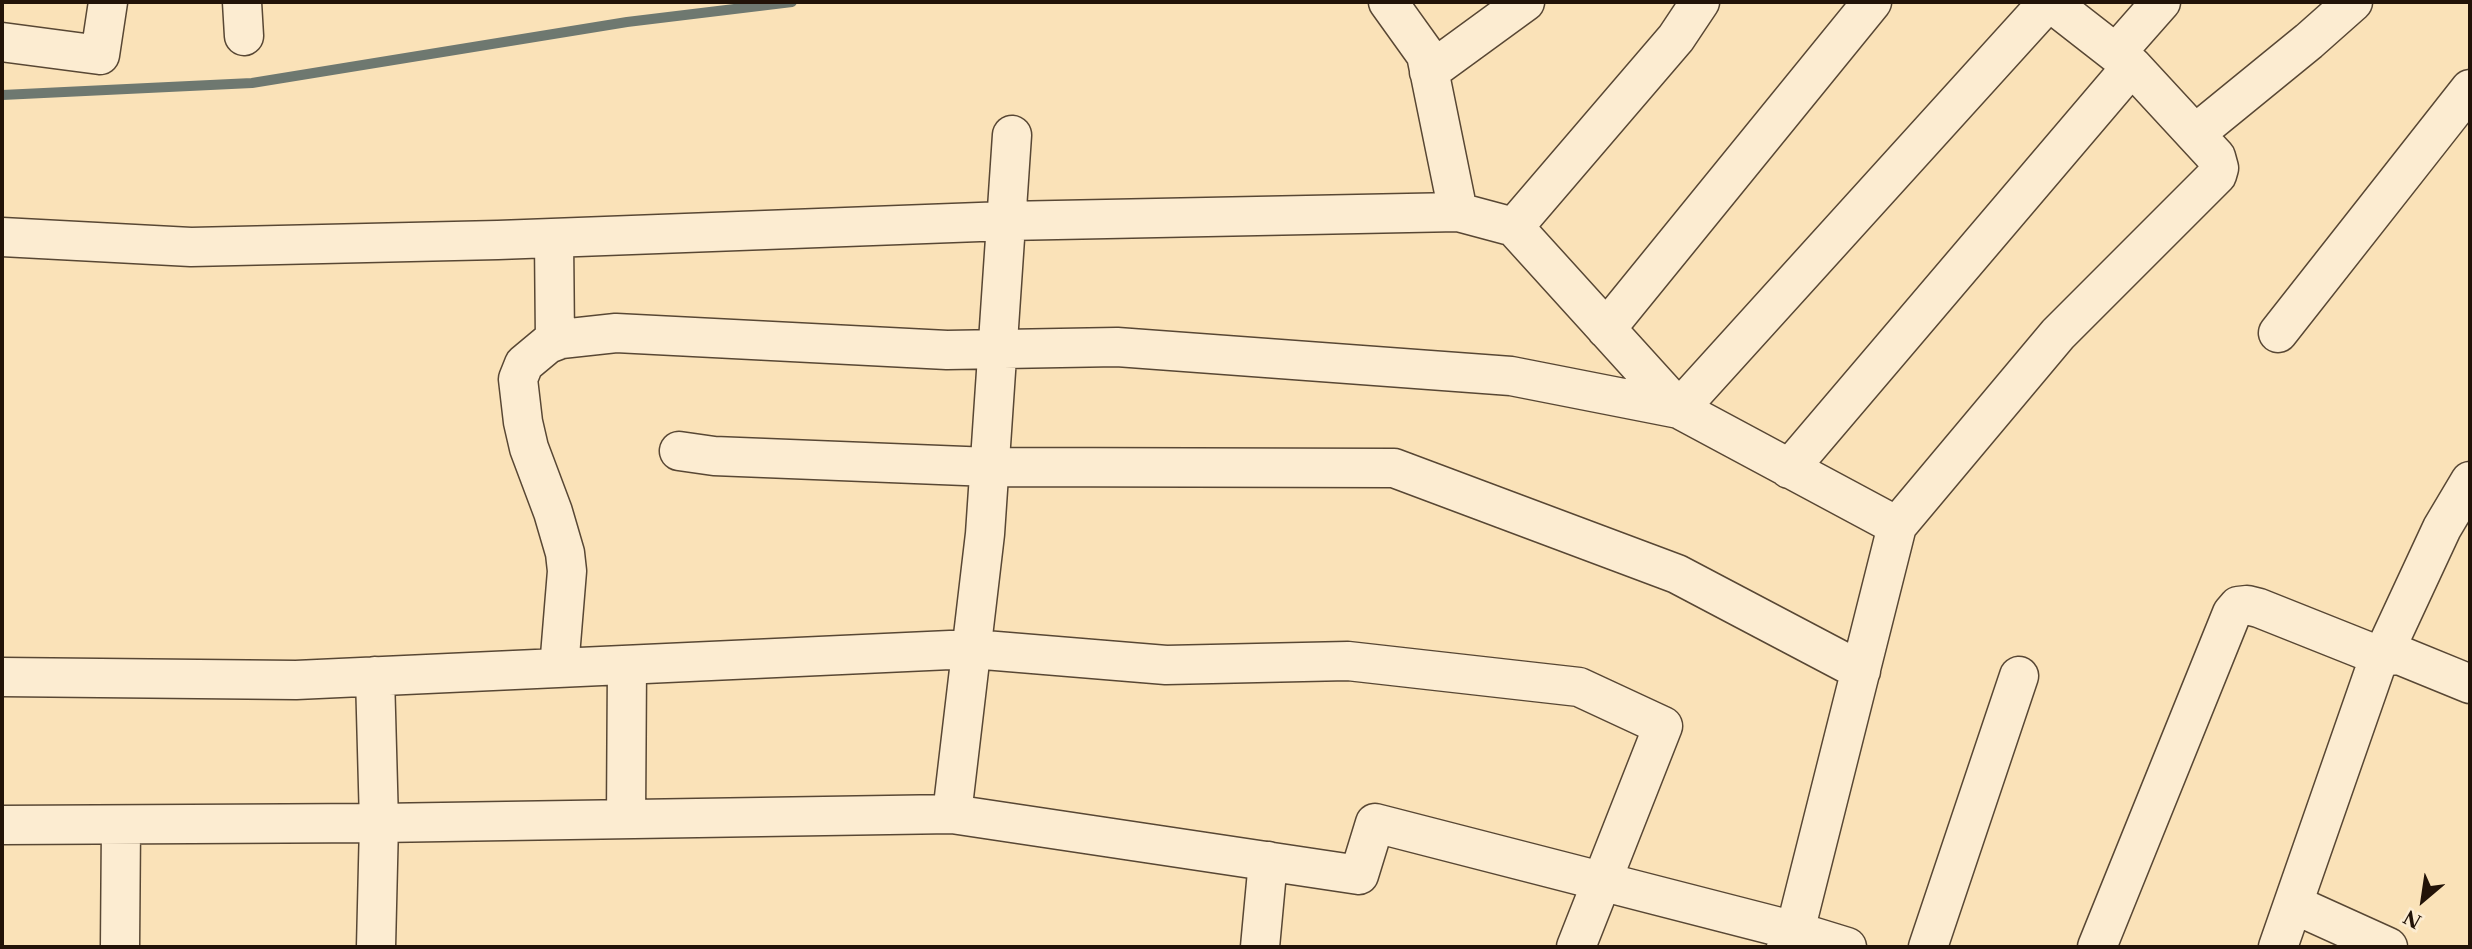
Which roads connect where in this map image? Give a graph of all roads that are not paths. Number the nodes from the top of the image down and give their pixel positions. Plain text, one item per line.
1 (108, 2) edge
2 (1388, 2) edge
3 (1525, 2) edge
4 (1700, 2) edge
5 (1872, 2) edge
6 (2049, 2) edge
7 (2161, 2) edge
8 (2353, 2) edge
9 (2, 42) edge
10 (2124, 60) junction
11 (1429, 72) junction
12 (2470, 89) edge
13 (2195, 134) junction
14 (1012, 135) dead end
15 (1458, 212) junction
16 (1006, 221) junction
17 (1514, 227) junction
18 (2, 237) edge
19 (554, 239) junction
20 (1606, 328) junction
21 (2278, 333) dead end
22 (555, 341) junction
23 (997, 349) junction
24 (1679, 409) junction
25 (679, 451) dead end
26 (990, 467) junction
27 (1789, 469) junction
28 (2470, 481) edge
29 (1897, 526) junction
30 (972, 649) junction
31 (2382, 657) junction
32 (627, 665) junction
33 (559, 668) junction
34 (1861, 670) junction
35 (375, 676) junction
36 (2019, 676) dead end
37 (2, 677) edge
38 (2470, 684) edge
39 (952, 814) junction
40 (626, 819) junction
41 (379, 823) junction
42 (2, 825) edge
43 (121, 825) junction
44 (1268, 861) junction
45 (1602, 881) junction
46 (2293, 905) junction
47 (1791, 939) edge
48 (120, 947) edge
49 (376, 947) edge
50 (1260, 947) edge
51 (1576, 947) edge
52 (1847, 947) edge
53 (1928, 947) edge
54 (2098, 947) edge
55 (2278, 947) edge
56 (2388, 947) edge

1 - 9 street
2 - 11 street
3 - 11 street
4 - 17 street
5 - 20 street
6 - 10 street
6 - 24 street
7 - 10 street
8 - 13 street
10 - 13 street
10 - 27 street
11 - 15 street
12 - 21 street
13 - 29 street
14 - 16 street
15 - 16 street
15 - 17 street
16 - 19 street
16 - 23 street
17 - 20 street
18 - 19 street
19 - 22 street
20 - 24 street
22 - 23 street
22 - 33 street
23 - 24 street
23 - 26 street
24 - 27 street
25 - 26 street
26 - 30 street
26 - 34 street
27 - 29 street
28 - 31 street
29 - 34 street
30 - 32 street
30 - 39 street
30 - 45 street
31 - 38 street
31 - 46 street
31 - 54 street
32 - 33 street
32 - 40 street
33 - 35 street
34 - 47 street
35 - 37 street
35 - 41 street
36 - 53 street
39 - 40 street
39 - 44 street
40 - 41 street
41 - 43 street
41 - 49 street
42 - 43 street
43 - 48 street
44 - 45 street
44 - 50 street
45 - 47 street
45 - 51 street
46 - 55 street
46 - 56 street
47 - 52 street

